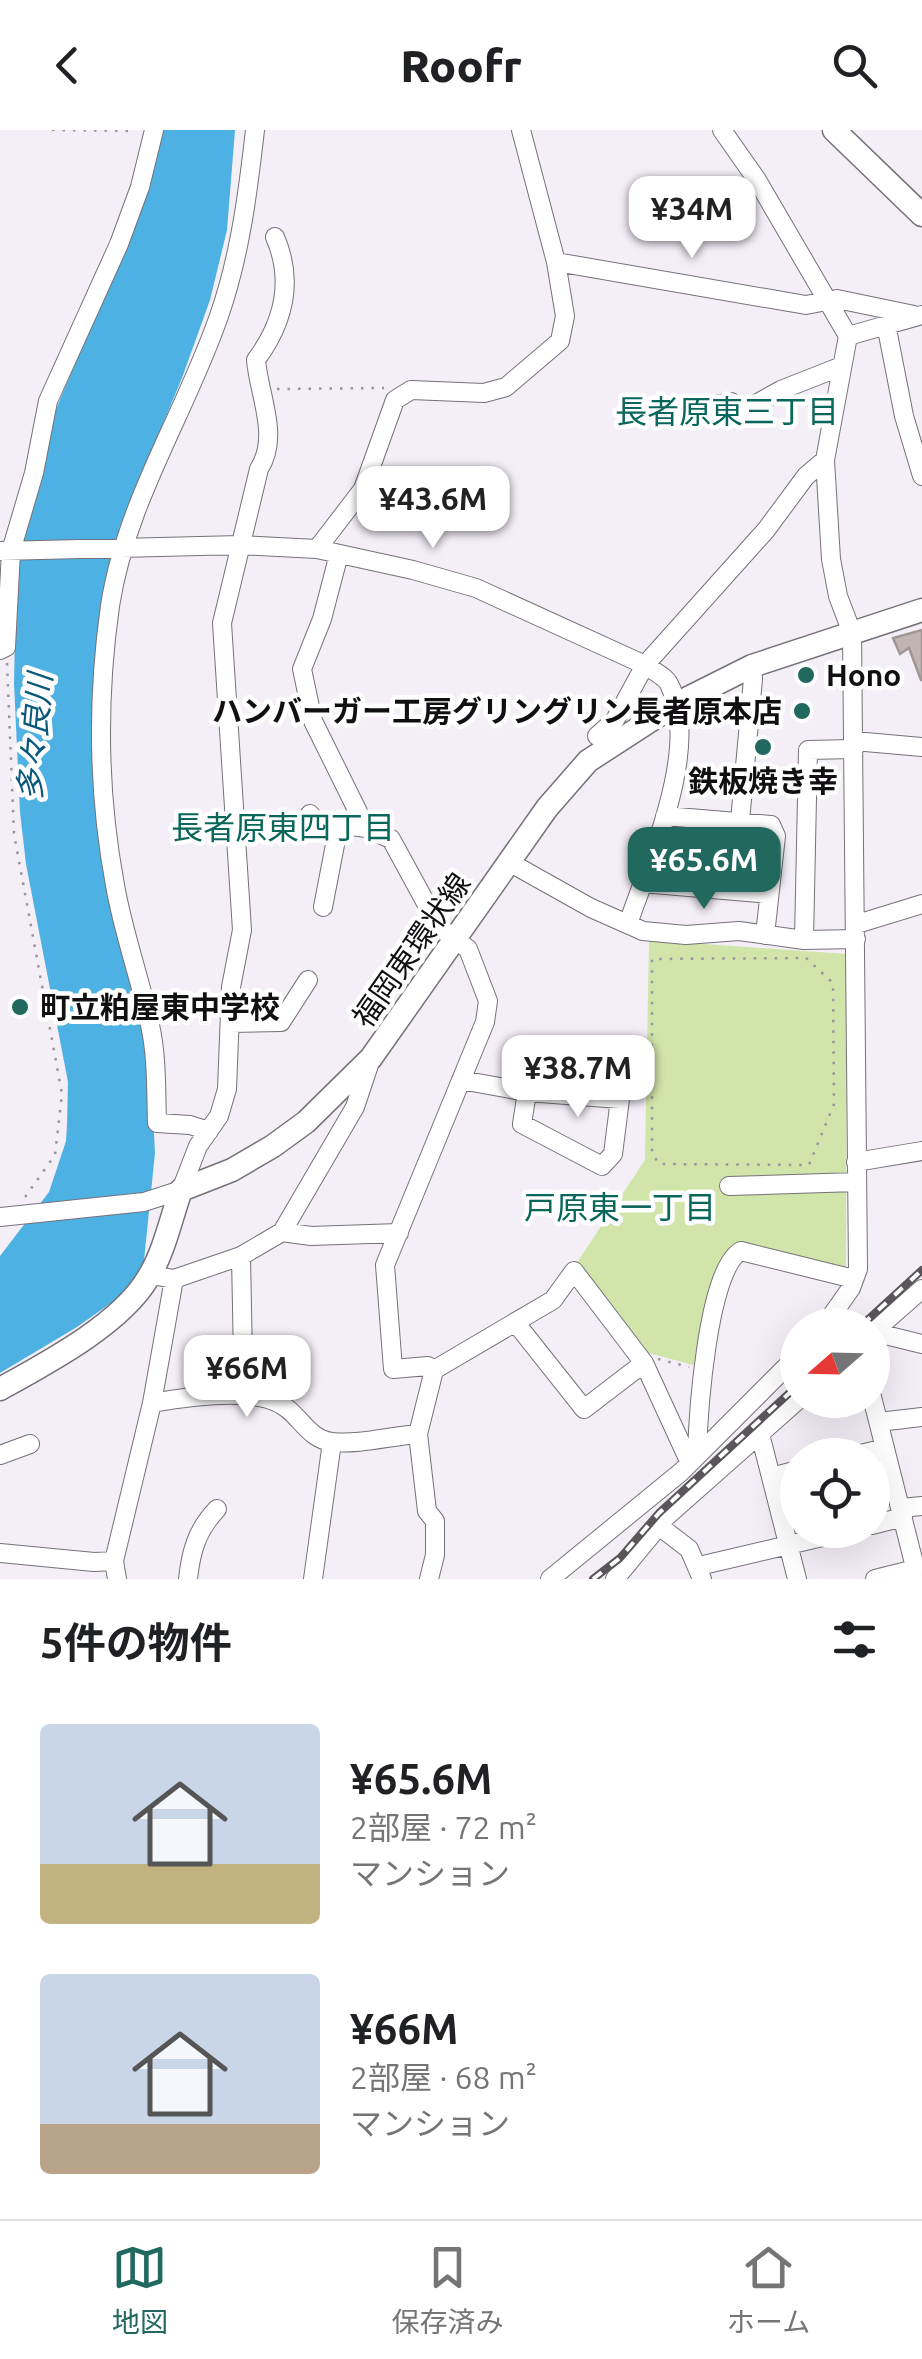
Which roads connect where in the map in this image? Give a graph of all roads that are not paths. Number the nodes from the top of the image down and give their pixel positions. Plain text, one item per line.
1 (255, 130) edge
2 (521, 130) edge
3 (722, 130) edge
4 (834, 130) edge
5 (154, 131) edge
6 (922, 215) edge
7 (275, 237) dead end
8 (556, 262) junction
9 (828, 300) junction
10 (920, 315) edge
11 (886, 324) junction
12 (848, 336) junction
13 (842, 366) junction
14 (709, 406) dead end
15 (825, 460) junction
16 (922, 476) edge
17 (240, 545) junction
18 (124, 547) junction
19 (317, 549) junction
20 (5, 551) edge
21 (339, 554) junction
22 (922, 610) edge
23 (852, 633) junction
24 (3, 649) edge
25 (645, 666) junction
26 (752, 666) junction
27 (676, 704) junction
28 (598, 736) dead end
29 (854, 745) junction
30 (922, 747) edge
31 (310, 814) dead end
32 (665, 816) junction
33 (740, 821) junction
34 (339, 824) junction
35 (366, 828) junction
36 (509, 862) junction
37 (642, 883) junction
38 (769, 894) junction
39 (922, 904) edge
40 (323, 907) dead end
41 (628, 924) junction
42 (857, 932) junction
43 (765, 934) junction
44 (457, 940) junction
45 (804, 940) junction
46 (308, 980) dead end
47 (230, 1023) junction
48 (371, 1058) junction
49 (461, 1080) junction
50 (527, 1092) junction
51 (209, 1131) junction
52 (922, 1151) edge
53 (856, 1162) junction
54 (856, 1182) junction
55 (730, 1186) dead end
56 (181, 1190) junction
57 (6, 1217) edge
58 (282, 1232) junction
59 (399, 1233) junction
60 (241, 1256) junction
61 (162, 1277) junction
62 (854, 1280) junction
63 (922, 1289) edge
64 (837, 1308) edge
65 (890, 1318) edge
66 (514, 1322) junction
67 (890, 1337) edge
68 (922, 1344) edge
69 (644, 1362) junction
70 (434, 1370) junction
71 (780, 1373) edge
72 (0, 1389) edge
73 (249, 1397) junction
74 (152, 1403) junction
75 (780, 1416) edge
76 (922, 1416) edge
77 (878, 1418) edge
78 (879, 1422) junction
79 (418, 1434) junction
80 (760, 1434) junction
81 (883, 1438) edge
82 (332, 1442) junction
83 (30, 1444) dead end
84 (0, 1455) edge
85 (694, 1460) junction
86 (890, 1464) edge
87 (780, 1474) edge
88 (770, 1476) junction
89 (922, 1506) edge
90 (217, 1510) dead end
91 (902, 1513) junction
92 (780, 1514) edge
93 (890, 1518) edge
94 (658, 1526) junction
95 (780, 1547) edge
96 (789, 1548) edge
97 (0, 1552) edge
98 (116, 1570) edge
99 (700, 1572) edge
100 (916, 1574) edge
101 (188, 1579) edge
102 (313, 1579) edge
103 (430, 1579) edge
104 (550, 1579) edge
105 (615, 1579) edge
106 (795, 1579) edge
107 (875, 1579) edge

1 - 18 street
2 - 8 street
3 - 9 street
4 - 6 main road
5 - 20 street
7 - 17 street
8 - 9 street
8 - 19 street
9 - 10 street
9 - 12 street
10 - 11 street
11 - 12 street
11 - 16 street
12 - 13 street
13 - 14 street
13 - 15 street
15 - 23 street
15 - 25 street
17 - 18 street
17 - 19 street
17 - 47 street
18 - 20 street
18 - 51 street
19 - 21 street
20 - 24 street
21 - 25 street
21 - 35 street
22 - 23 main road, 福岡東環状線
23 - 26 main road, 福岡東環状線
23 - 29 street
25 - 27 street
25 - 28 street
26 - 27 main road, 福岡東環状線
26 - 33 street
27 - 32 street
27 - 36 main road, 福岡東環状線
29 - 30 street
29 - 42 street
29 - 45 street
31 - 34 street
32 - 33 street
32 - 37 street
33 - 38 street
34 - 35 street
34 - 40 street
35 - 44 street
36 - 41 street
36 - 44 main road, 福岡東環状線
37 - 38 street
37 - 41 street
38 - 43 street
39 - 42 street
41 - 43 street
42 - 45 street
42 - 53 street
43 - 45 street
44 - 48 main road, 福岡東環状線
44 - 49 street
46 - 47 street
47 - 51 street
48 - 56 main road, 福岡東環状線
48 - 58 street
49 - 50 street
49 - 59 street
50 - 50 street
51 - 56 street
52 - 53 street
53 - 54 street
54 - 55 street
54 - 62 street
56 - 57 street
56 - 61 main road
58 - 59 street
58 - 60 street
59 - 70 street
60 - 61 street
60 - 73 street
61 - 72 main road
61 - 74 street
62 - 64 street
62 - 85 street
63 - 65 street
66 - 69 street
66 - 69 street
66 - 70 street
67 - 68 street
69 - 85 street
70 - 79 street
71 - 85 street
73 - 74 street
73 - 82 street
74 - 98 street
75 - 80 street
76 - 78 street
77 - 78 street
78 - 81 street
79 - 82 street
79 - 103 street
80 - 88 street
80 - 94 street
82 - 102 street
83 - 84 street
85 - 104 street
86 - 91 street
87 - 88 street
88 - 92 street
89 - 91 street
90 - 101 street
91 - 93 street
91 - 100 street
94 - 99 street
94 - 105 street
95 - 99 street
96 - 106 street
97 - 98 street
100 - 107 street

